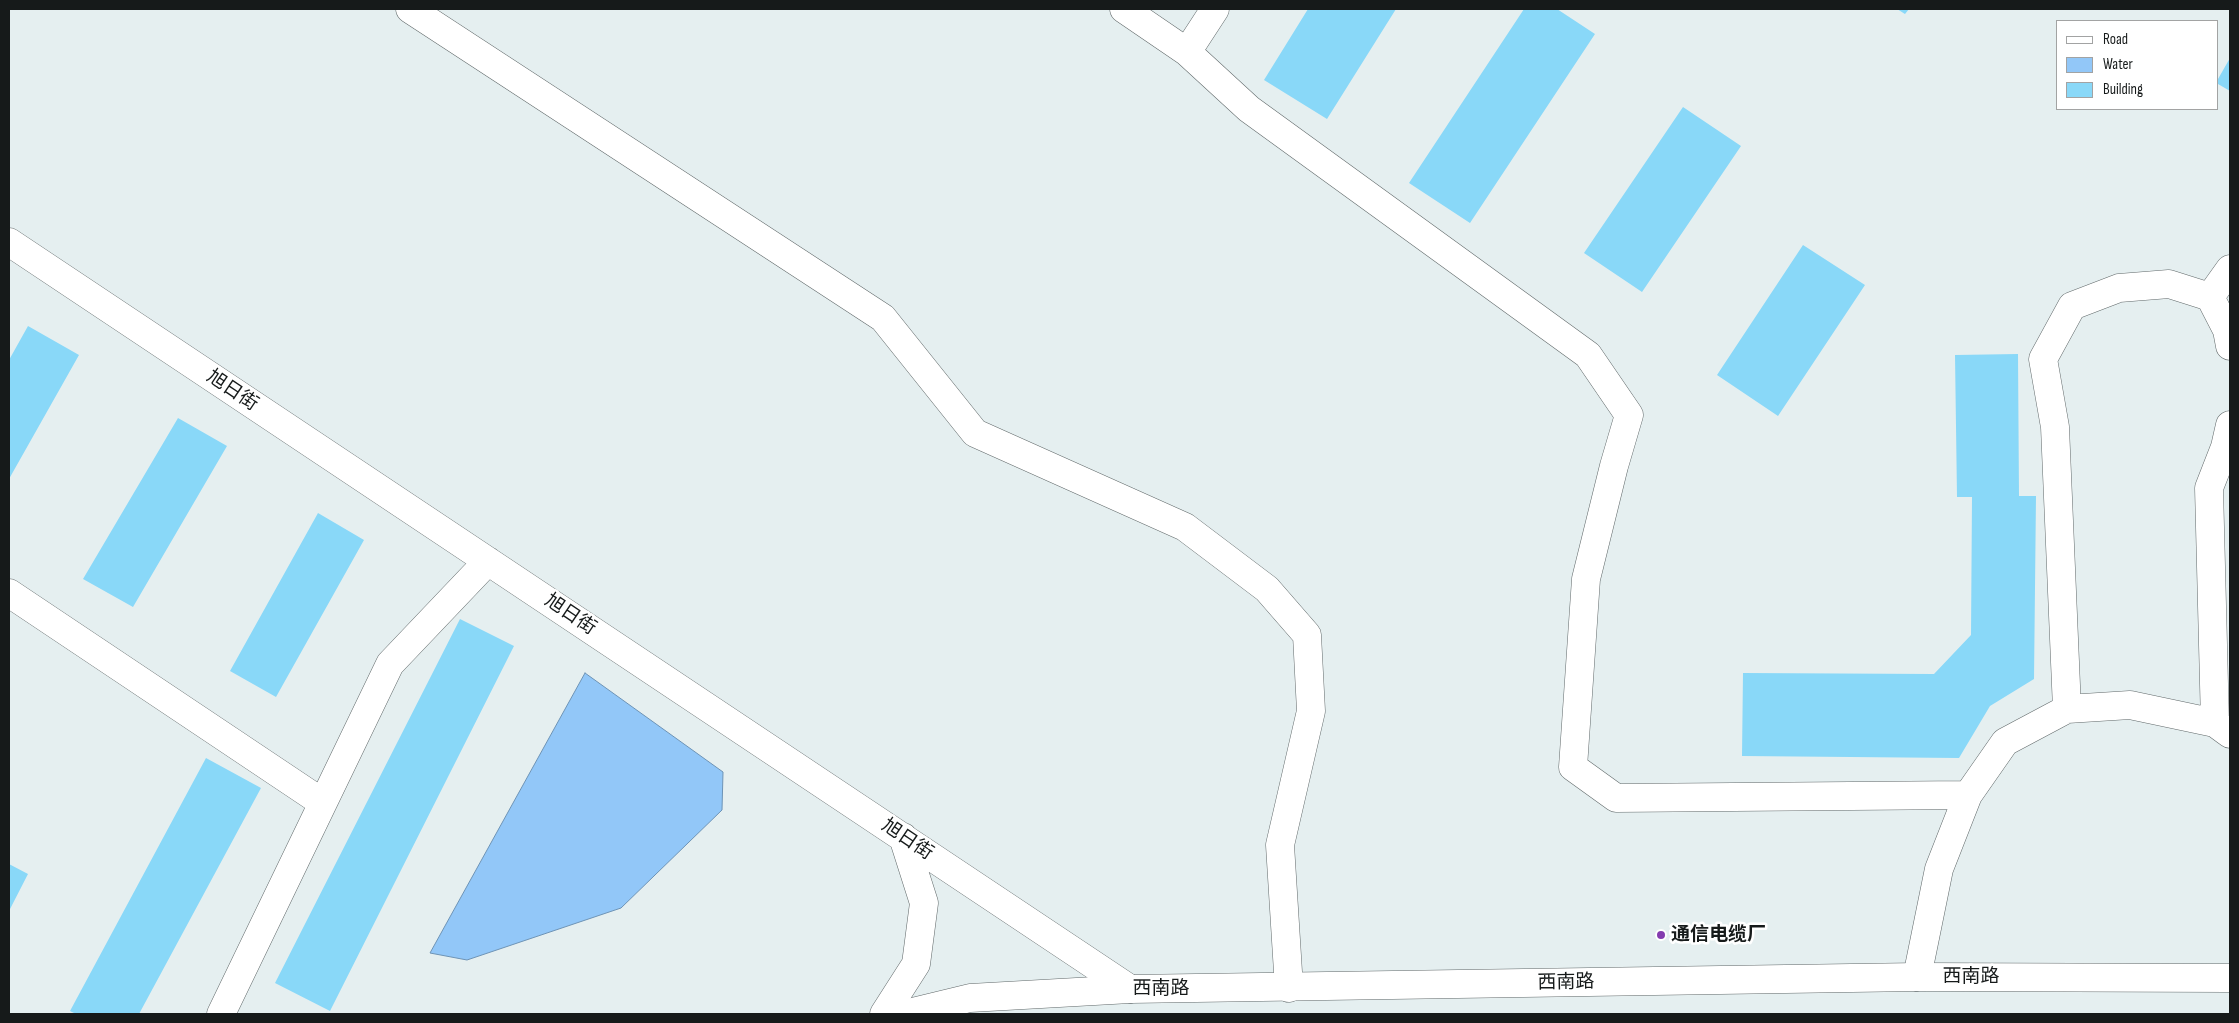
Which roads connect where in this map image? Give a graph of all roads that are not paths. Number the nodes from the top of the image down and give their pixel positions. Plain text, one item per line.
1 (410, 9) edge
2 (1124, 9) edge
3 (1215, 9) edge
4 (1187, 52) junction
5 (9, 242) edge
6 (2230, 269) edge
7 (2210, 297) junction
8 (2230, 346) edge
9 (2230, 425) edge
10 (488, 561) junction
11 (9, 593) edge
12 (2067, 710) junction
13 (2223, 728) edge
14 (1968, 795) junction
15 (323, 802) junction
16 (903, 837) junction
17 (1917, 977) junction
18 (2230, 978) edge
19 (1288, 988) junction
20 (1130, 989) junction
21 (221, 1014) edge
22 (884, 1014) edge
23 (904, 1014) edge

1 - 19 street
2 - 4 street
3 - 4 street
4 - 14 street
5 - 10 street, 旭日街
6 - 7 street
7 - 8 street
7 - 12 street
9 - 13 street
10 - 15 street
10 - 16 street, 旭日街
11 - 15 street
12 - 13 street
12 - 14 street
14 - 17 street
15 - 21 street
16 - 20 street, 旭日街
16 - 22 street
17 - 18 street, 西南路
17 - 19 street, 西南路
19 - 20 street, 西南路
20 - 23 street, 西南路

